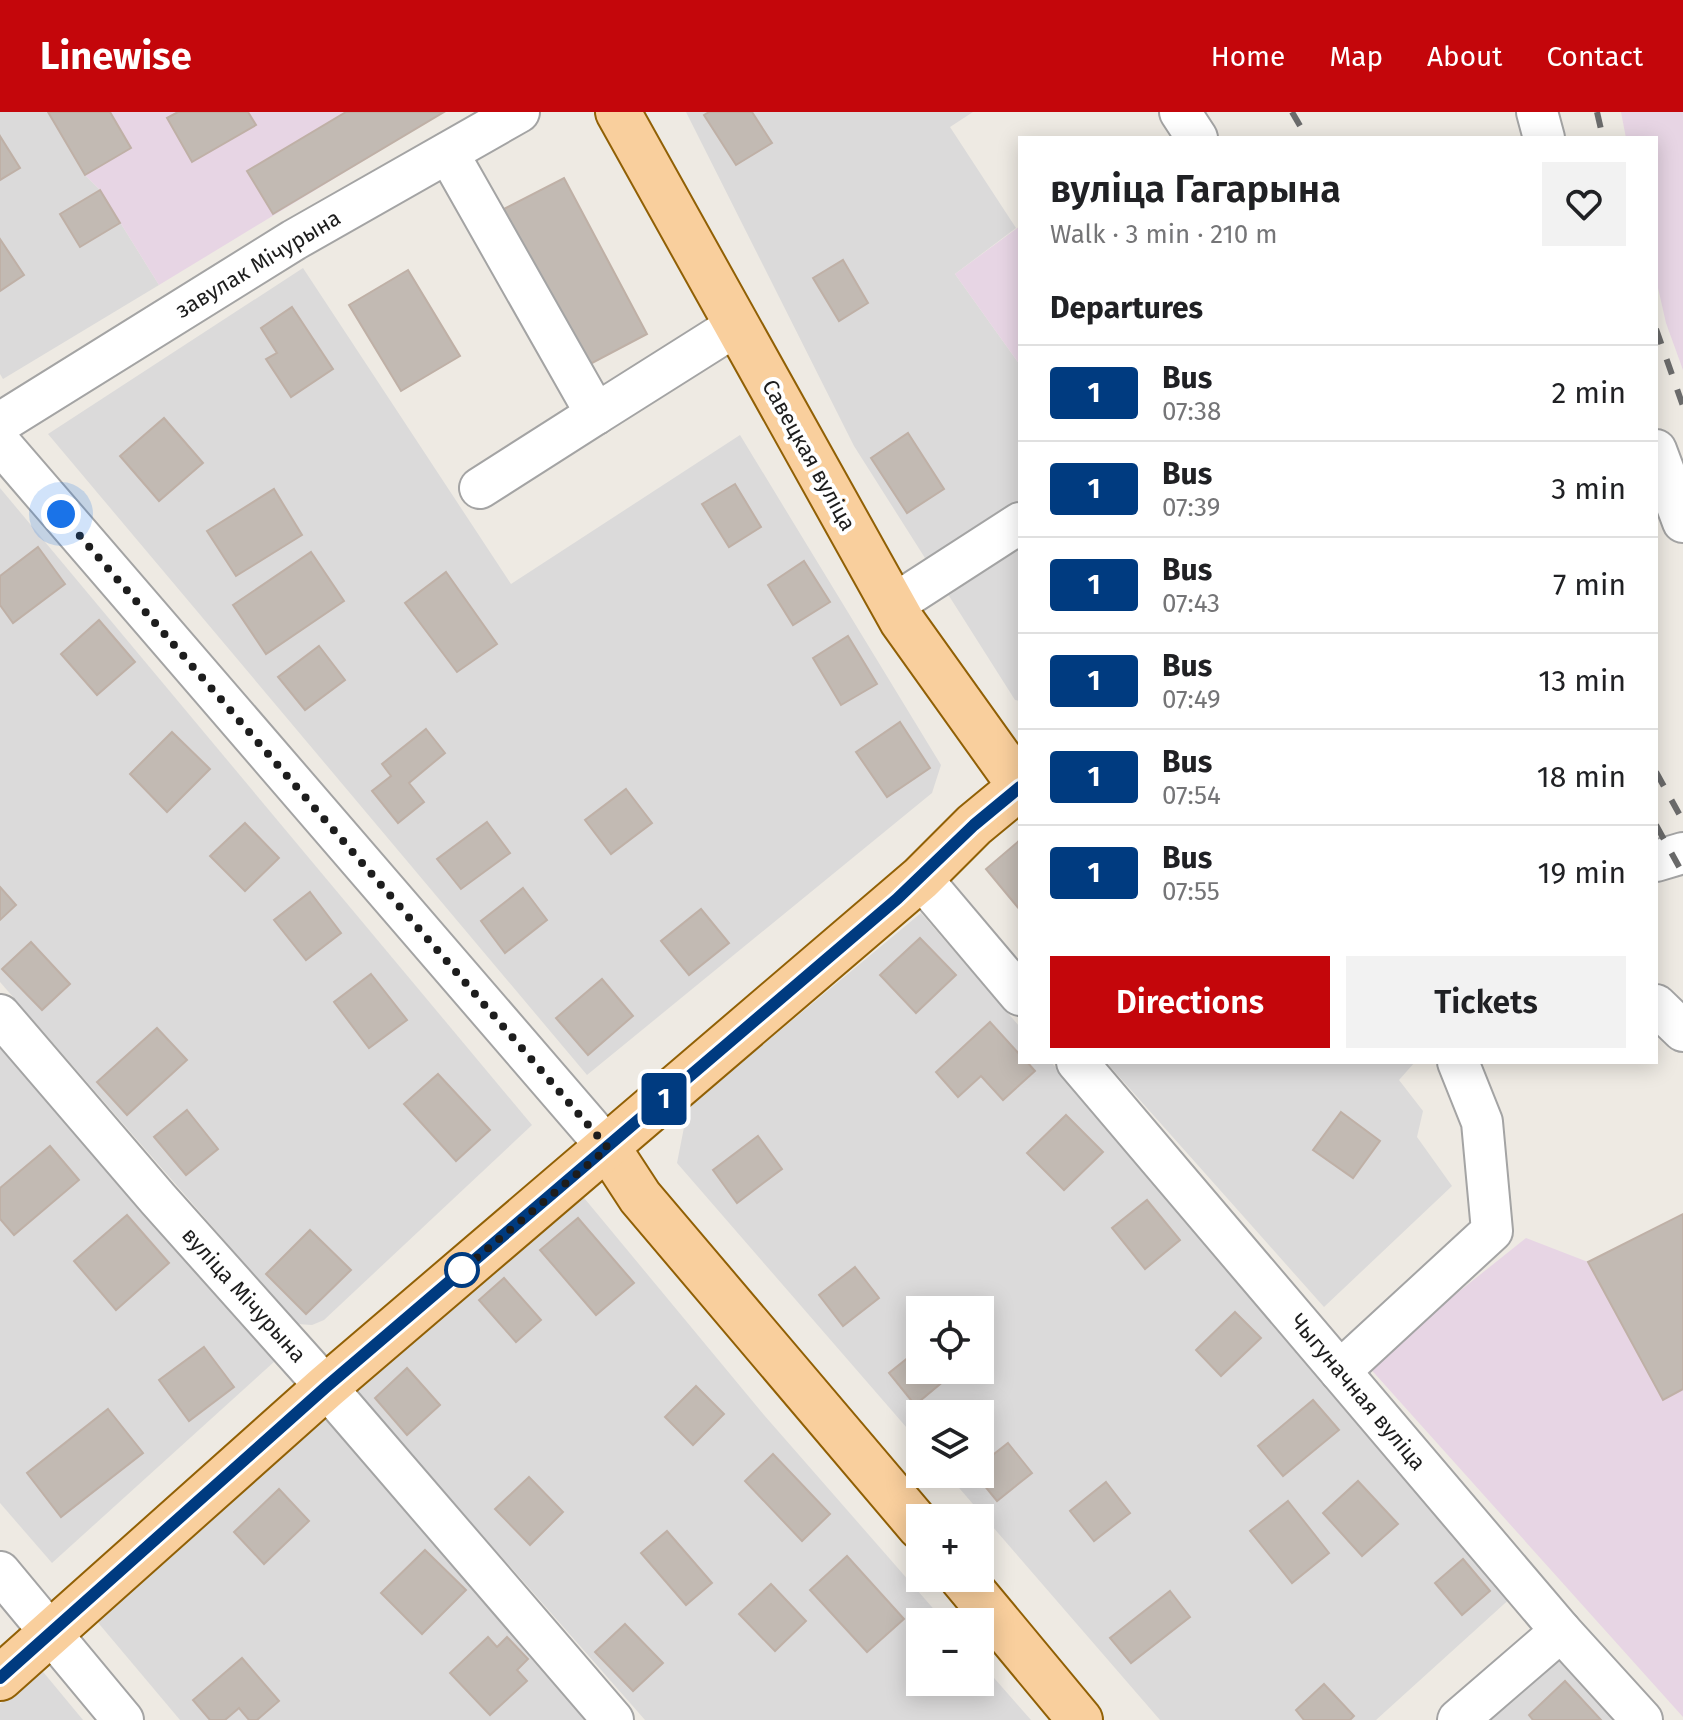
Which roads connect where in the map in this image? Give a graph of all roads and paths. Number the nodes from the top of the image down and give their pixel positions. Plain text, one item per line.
1 (519, 112) edge
2 (618, 112) edge
3 (1180, 112) edge
4 (1537, 112) edge
5 (1196, 136) edge
6 (1543, 136) edge
7 (448, 153) junction
8 (737, 325) junction
9 (596, 414) junction
10 (0, 423) edge
11 (0, 443) edge
12 (1658, 455) edge
13 (480, 488) dead end
14 (1683, 522) edge
15 (1018, 524) edge
16 (893, 605) junction
17 (1018, 783) edge
18 (1018, 788) edge
19 (1683, 853) edge
20 (1658, 860) edge
21 (921, 878) junction
22 (1018, 993) edge
23 (1658, 1007) edge
24 (0, 1015) edge
25 (1683, 1031) edge
26 (1079, 1064) edge
27 (1459, 1064) edge
28 (608, 1148) junction
29 (1340, 1371) junction
30 (326, 1387) junction
31 (906, 1510) edge
32 (0, 1572) edge
33 (974, 1592) edge
34 (1561, 1631) junction
35 (51, 1634) junction
36 (0, 1678) edge
37 (123, 1720) edge
38 (613, 1720) edge
39 (1080, 1720) edge
40 (1458, 1720) edge
41 (1642, 1720) edge

1 - 7 street, завулак Мічурына
2 - 8 main road, Савецкая вуліца
3 - 5 street
4 - 6 street
7 - 9 street
7 - 10 street, завулак Мічурына
8 - 9 street
8 - 16 main road, Савецкая вуліца
9 - 13 street
11 - 28 street
12 - 14 street
15 - 16 street
16 - 17 main road, Савецкая вуліца
18 - 21 main road
19 - 20 street
21 - 22 street
21 - 28 main road
23 - 25 street
24 - 30 street, вуліца Мічурына
26 - 29 street, Чыгуначная вуліца
27 - 29 street
28 - 30 main road
28 - 31 main road
29 - 34 street, Чыгуначная вуліца
30 - 35 main road
30 - 38 street, вуліца Мічурына
32 - 35 street
33 - 39 main road
34 - 40 street
34 - 41 street, Чыгуначная вуліца
35 - 36 main road
35 - 37 street

